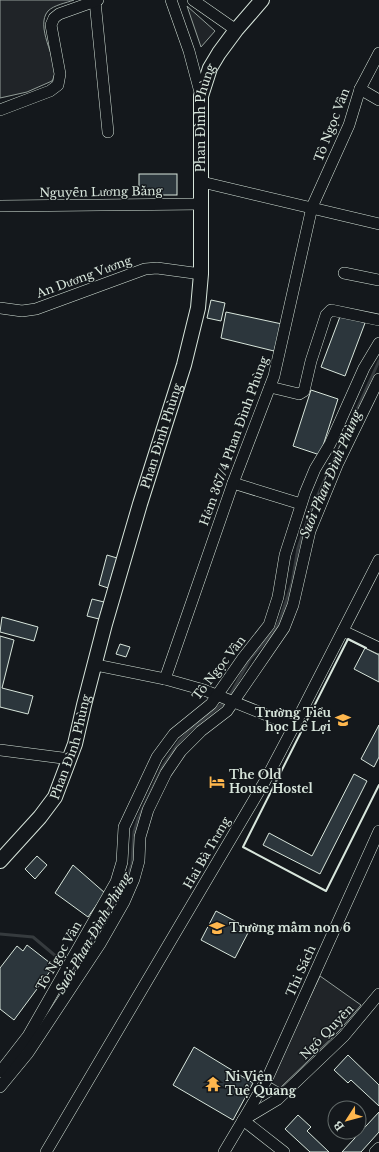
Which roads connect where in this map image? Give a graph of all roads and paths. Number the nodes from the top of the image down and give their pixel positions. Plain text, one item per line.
1 (171, 0) edge
2 (193, 0) edge
3 (262, 0) edge
4 (96, 1) edge
5 (236, 30) junction
6 (379, 53) edge
7 (360, 89) junction
8 (201, 96) junction
9 (379, 100) edge
10 (0, 110) edge
11 (108, 132) dead end
12 (202, 182) junction
13 (202, 204) junction
14 (0, 206) edge
15 (312, 207) junction
16 (378, 223) edge
17 (344, 273) dead end
18 (201, 274) junction
19 (379, 280) edge
20 (0, 308) edge
21 (379, 320) edge
22 (379, 342) edge
23 (379, 379) edge
24 (270, 388) junction
25 (233, 483) junction
26 (301, 504) junction
27 (379, 560) edge
28 (343, 631) junction
29 (379, 648) edge
30 (96, 665) junction
31 (165, 679) junction
32 (218, 695) junction
33 (234, 701) junction
34 (294, 726) junction
35 (0, 750) edge
36 (70, 759) junction
37 (379, 831) edge
38 (0, 861) edge
39 (379, 994) edge
40 (0, 1072) edge
41 (0, 1087) edge
42 (243, 1120) junction
43 (379, 1148) edge
44 (46, 1152) edge
45 (224, 1152) edge
46 (284, 1152) edge
47 (375, 1152) edge

1 - 8 street
2 - 5 street
3 - 5 main road, Phan Đình Phùng
4 - 10 street
4 - 11 street
5 - 8 main road, Phan Đình Phùng
6 - 7 street, Tô Ngọc Vân
7 - 9 street
7 - 15 street, Tô Ngọc Vân
8 - 12 main road, Phan Đình Phùng
12 - 13 main road, Phan Đình Phùng
12 - 15 street
13 - 14 street, Nguyễn Lương Bằng
13 - 18 main road, Phan Đình Phùng
15 - 16 street
15 - 24 street, Hẻm 367/4 Phan Đình Phùng
17 - 19 street
18 - 20 street, An Dương Vương
18 - 30 main road, Phan Đình Phùng
21 - 24 street
22 - 26 street, Tô Ngọc Vân
23 - 33 street
24 - 25 street, Hẻm 367/4 Phan Đình Phùng
25 - 26 street
25 - 31 street, Hẻm 367/4 Phan Đình Phùng
26 - 32 street, Tô Ngọc Vân
27 - 28 street, Hai Bà Trưng
28 - 29 street
28 - 34 street, Hai Bà Trưng
30 - 31 street
30 - 36 main road, Phan Đình Phùng
31 - 32 street
32 - 33 street
32 - 40 street, Tô Ngọc Vân
33 - 34 street
33 - 41 street
34 - 44 street, Hai Bà Trưng
35 - 36 street
36 - 38 main road, Phan Đình Phùng
37 - 42 street, Thi Sách
39 - 42 street, Ngô Quyền
42 - 45 street, Ngô Quyền
42 - 46 street
43 - 47 street

